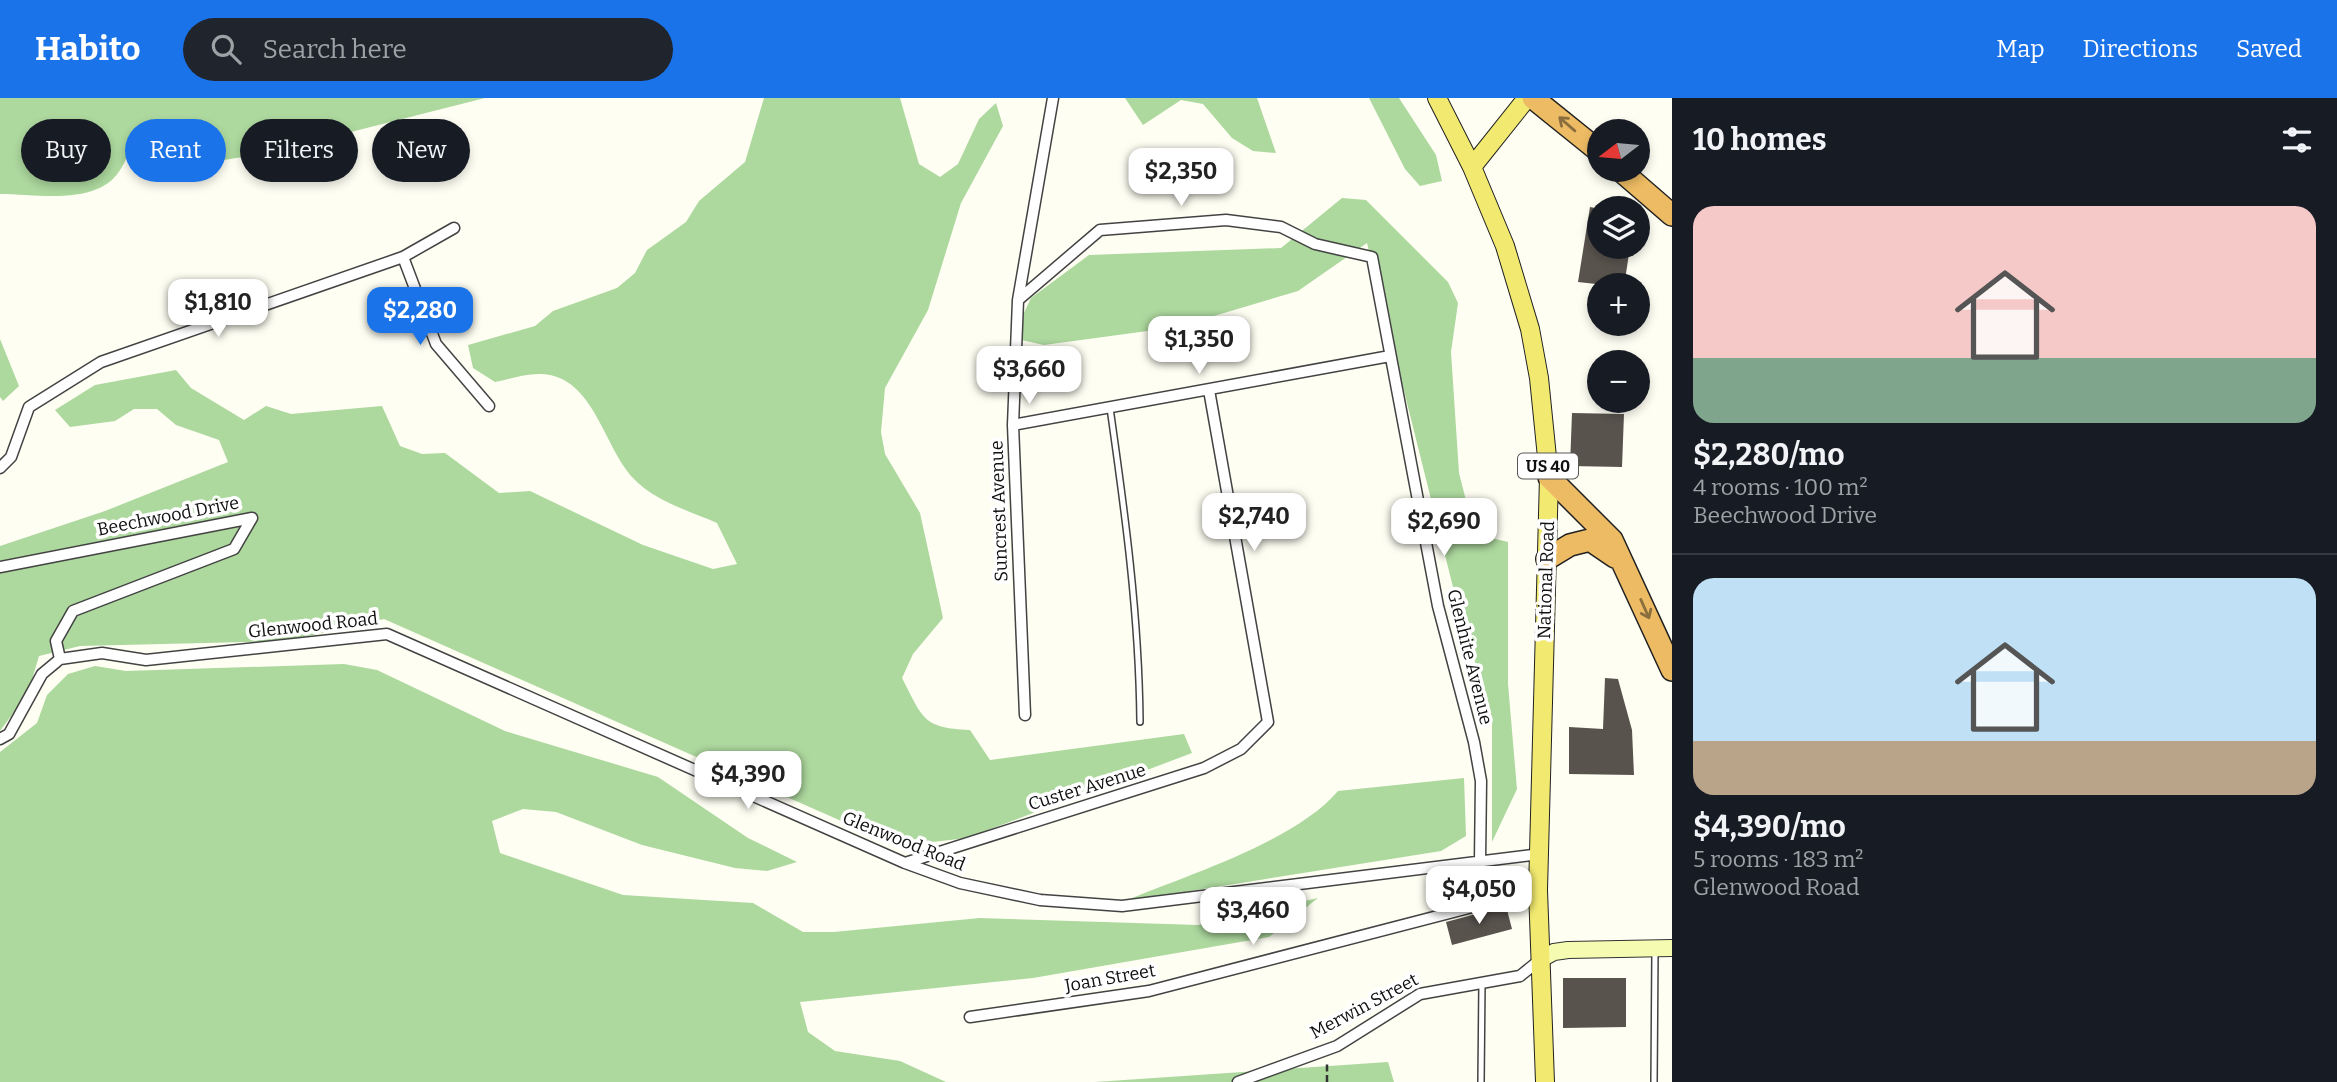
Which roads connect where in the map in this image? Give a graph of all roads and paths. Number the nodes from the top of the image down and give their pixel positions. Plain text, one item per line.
1 (1053, 98) edge
2 (1437, 98) edge
3 (1527, 98) edge
4 (1533, 98) edge
5 (1587, 142) edge
6 (1472, 167) junction
7 (1634, 182) edge
8 (1672, 215) edge
9 (454, 228) dead end
10 (402, 257) junction
11 (1018, 300) junction
12 (1390, 356) junction
13 (1209, 390) junction
14 (489, 406) dead end
15 (1110, 408) junction
16 (1013, 425) junction
17 (0, 468) edge
18 (1549, 477) junction
19 (1547, 559) junction
20 (0, 567) edge
21 (1626, 567) junction
22 (60, 659) junction
23 (1672, 670) edge
24 (1025, 715) dead end
25 (1140, 722) dead end
26 (0, 739) edge
27 (1540, 854) junction
28 (1480, 861) junction
29 (905, 863) junction
30 (1538, 890) junction
31 (1655, 948) junction
32 (1672, 948) edge
33 (1541, 959) junction
34 (1482, 982) junction
35 (970, 1017) dead end
36 (1328, 1049) junction
37 (1238, 1082) edge
38 (1327, 1082) edge
39 (1481, 1082) edge
40 (1545, 1082) edge
41 (1654, 1082) edge

1 - 11 street, Suncrest Avenue
2 - 6 main road, National Road / US 40
3 - 6 main road
5 -> 4 highway
6 - 18 main road, National Road / US 40
7 - 8 highway
9 - 10 street
10 - 14 street
10 - 17 street
11 - 12 street, Glenhite Avenue
11 - 16 street, Suncrest Avenue
12 - 13 street
12 - 28 street, Glenhite Avenue
13 - 15 street
13 - 29 street, Custer Avenue
15 - 16 street
15 - 25 lane
16 - 24 street, Suncrest Avenue
18 - 19 main road, National Road / US 40
18 - 21 highway
19 - 21 highway
19 - 27 main road, National Road / US 40
20 - 22 street, Beechwood Drive
21 -> 23 highway
22 - 26 street
22 - 29 street, Glenwood Road
27 - 28 street, Glenwood Road
27 - 30 main road, National Road / US 40
28 - 29 street, Glenwood Road
30 - 33 main road, National Road / US 40
30 - 35 street, Joan Street
31 - 32 street, Merwin Street
31 - 33 street, Merwin Street
31 - 41 lane
33 - 34 street, Merwin Street
33 - 40 main road, National Road / US 40
34 - 36 street, Merwin Street
34 - 39 lane
36 - 37 street, Merwin Street
36 - 38 path

